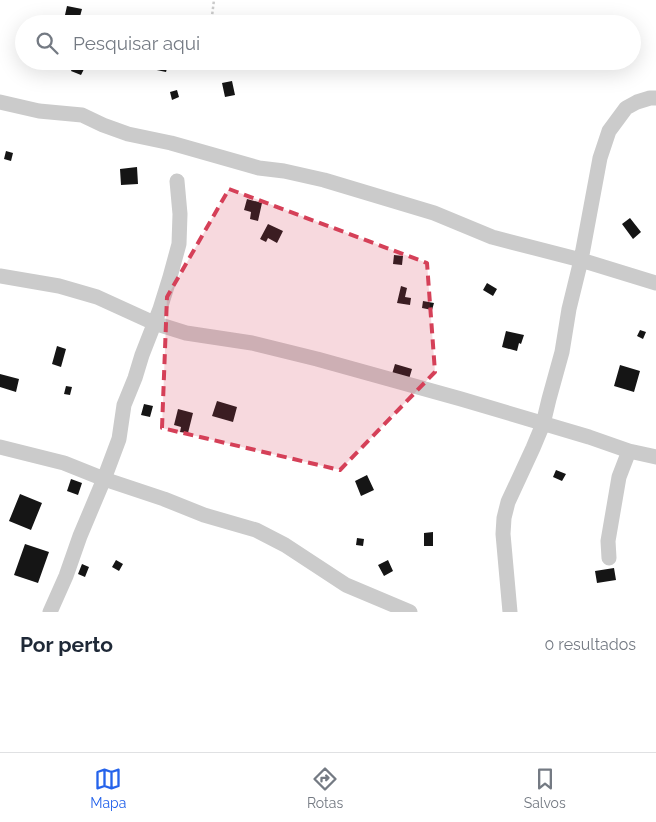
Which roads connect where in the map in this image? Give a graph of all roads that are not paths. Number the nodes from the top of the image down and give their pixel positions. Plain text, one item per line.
1 (656, 98) edge
2 (0, 102) edge
3 (177, 182) dead end
4 (582, 260) junction
5 (0, 276) edge
6 (656, 283) edge
7 (154, 323) junction
8 (543, 424) junction
9 (0, 447) edge
10 (629, 451) junction
11 (656, 458) edge
12 (104, 479) junction
13 (609, 558) dead end
14 (50, 612) edge
15 (410, 612) edge
16 (510, 612) edge

1 - 4 street
2 - 4 street
3 - 7 street
4 - 6 street
4 - 8 street
5 - 7 street
7 - 8 street
7 - 12 street
8 - 10 street
8 - 16 street
9 - 12 street
10 - 11 street
10 - 13 street
12 - 14 street
12 - 15 street

